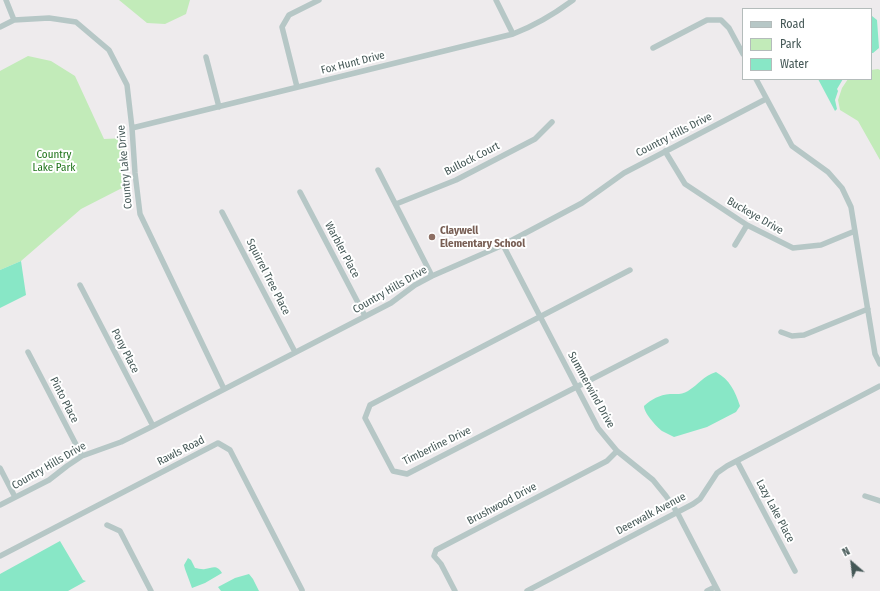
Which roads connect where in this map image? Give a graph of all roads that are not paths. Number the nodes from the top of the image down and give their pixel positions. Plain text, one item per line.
1 (6, 0) edge
2 (319, 0) edge
3 (496, 0) edge
4 (573, 0) edge
5 (14, 20) junction
6 (0, 27) edge
7 (513, 34) junction
8 (653, 48) dead end
9 (742, 52) edge
10 (206, 57) dead end
11 (756, 80) edge
12 (297, 87) junction
13 (766, 99) junction
14 (219, 107) junction
15 (552, 122) dead end
16 (132, 128) junction
17 (665, 151) junction
18 (378, 170) dead end
19 (300, 192) dead end
20 (396, 204) junction
21 (222, 212) dead end
22 (747, 225) junction
23 (855, 231) junction
24 (503, 245) junction
25 (735, 245) dead end
26 (630, 270) dead end
27 (432, 276) junction
28 (80, 284) dead end
29 (868, 309) junction
30 (365, 316) junction
31 (540, 317) junction
32 (782, 332) dead end
33 (666, 340) dead end
34 (28, 352) dead end
35 (295, 352) junction
36 (880, 364) edge
37 (576, 386) junction
38 (880, 386) edge
39 (224, 389) junction
40 (153, 426) junction
41 (617, 451) junction
42 (82, 456) junction
43 (738, 461) junction
44 (0, 468) edge
45 (865, 496) dead end
46 (15, 497) junction
47 (880, 501) edge
48 (0, 505) edge
49 (677, 512) junction
50 (107, 525) dead end
51 (0, 556) edge
52 (795, 571) dead end
53 (717, 589) edge
54 (302, 590) edge
55 (151, 591) edge
56 (455, 591) edge
57 (527, 591) edge
58 (707, 591) edge

1 - 5 street
2 - 12 street
3 - 7 street
4 - 7 street, Fox Hunt Drive
5 - 6 street, Country Lake Drive
5 - 16 street, Country Lake Drive
7 - 12 street, Fox Hunt Drive
8 - 9 street
10 - 14 street
11 - 13 street
12 - 14 street, Fox Hunt Drive
13 - 17 street, Country Hills Drive
13 - 23 street
14 - 16 street, Fox Hunt Drive
15 - 20 street, Bullock Court
16 - 39 street, Country Lake Drive
17 - 22 street, Buckeye Drive
17 - 24 street, Country Hills Drive
18 - 20 street
19 - 30 street, Warbler Place
20 - 27 street
21 - 35 street, Squirrel Tree Place
22 - 23 street, Buckeye Drive
22 - 25 street
23 - 29 street
24 - 27 street, Country Hills Drive
24 - 31 street, Summerwind Drive
26 - 31 street, Timberline Drive
27 - 30 street, Country Hills Drive
28 - 40 street, Pony Place
29 - 32 street
29 - 36 street
30 - 35 street, Country Hills Drive
31 - 37 street, Summerwind Drive
31 - 37 street, Timberline Drive
33 - 37 street, Timberline Drive
34 - 42 street, Pinto Place
35 - 39 street, Country Hills Drive
37 - 41 street, Summerwind Drive
38 - 43 street, Deerwalk Avenue
39 - 40 street, Country Hills Drive
40 - 42 street, Country Hills Drive
41 - 49 street, Summerwind Drive
41 - 56 street, Brushwood Drive
42 - 46 street, Country Hills Drive
43 - 49 street, Deerwalk Avenue
43 - 52 street, Lazy Lake Place
44 - 46 street
45 - 47 street
46 - 48 street, Country Hills Drive
49 - 53 street, Summerwind Drive
49 - 57 street, Deerwalk Avenue
50 - 55 street
51 - 54 street, Rawls Road
53 - 58 street

